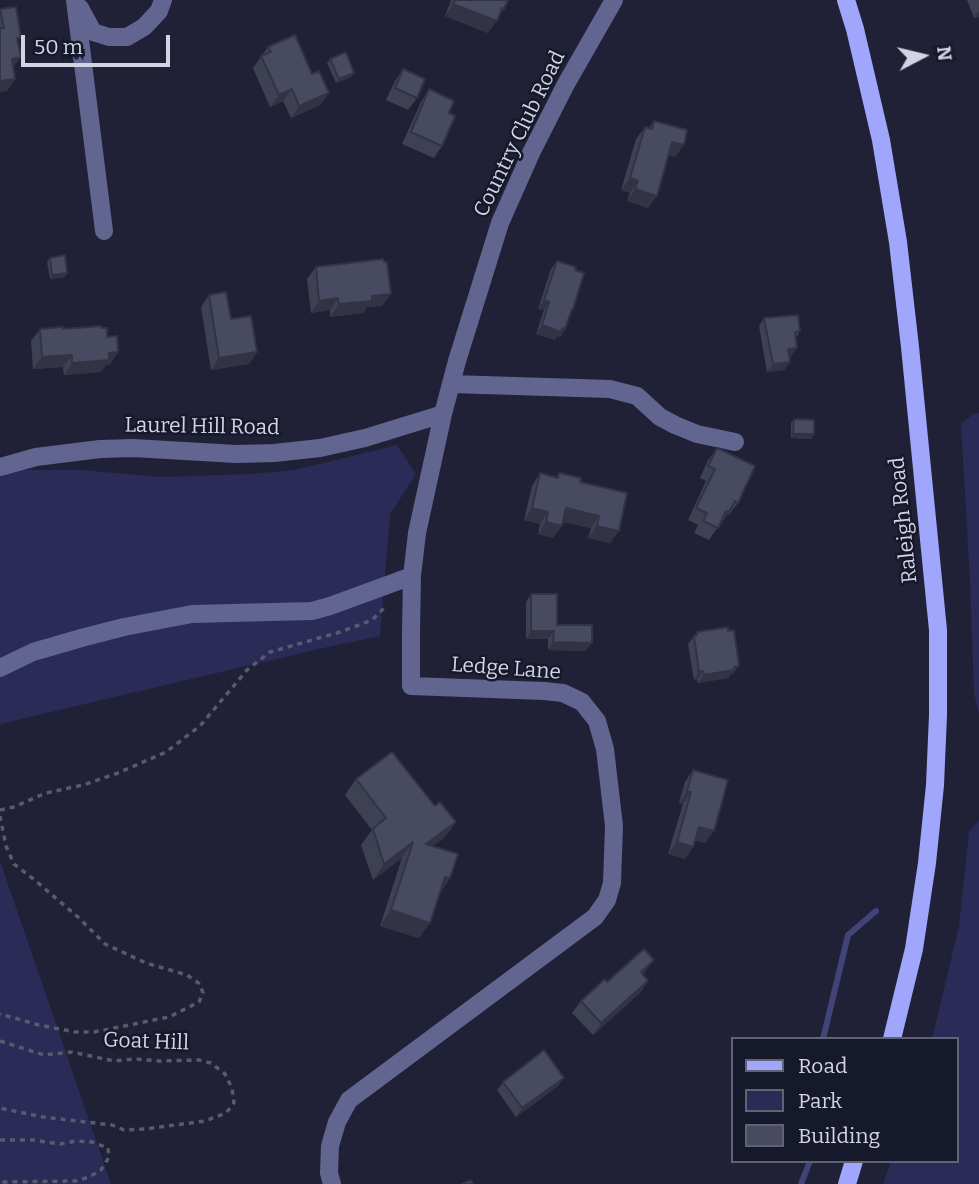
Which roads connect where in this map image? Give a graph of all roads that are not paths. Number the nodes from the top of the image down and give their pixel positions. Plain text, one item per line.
1 (76, 0) edge
2 (163, 0) edge
3 (614, 0) edge
4 (846, 0) edge
5 (104, 231) dead end
6 (451, 384) junction
7 (443, 414) junction
8 (735, 442) dead end
9 (0, 467) edge
10 (412, 576) junction
11 (0, 668) edge
12 (892, 1037) edge
13 (853, 1163) edge
14 (332, 1184) edge
15 (847, 1184) edge

1 - 2 street
1 - 5 street
3 - 6 street, Country Club Road
4 - 12 main road, Raleigh Road
6 - 7 street, Country Club Road
6 - 8 street
7 - 9 street, Laurel Hill Road
7 - 10 street, Ledge Lane
10 - 11 street
10 - 14 street, Ledge Lane
13 - 15 main road

